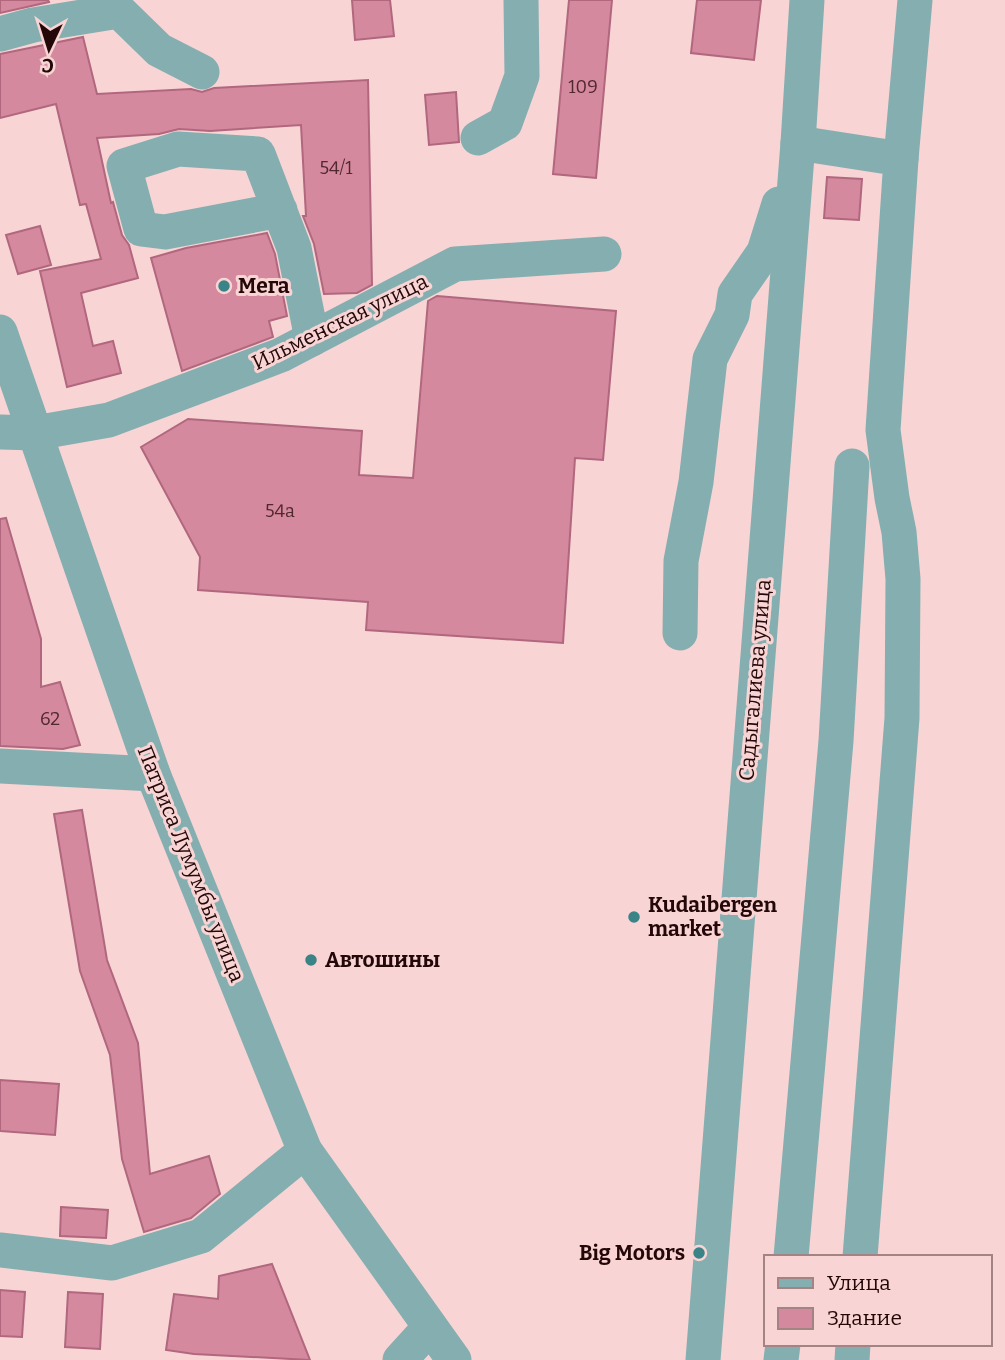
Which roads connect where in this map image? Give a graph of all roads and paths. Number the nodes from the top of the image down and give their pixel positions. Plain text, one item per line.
1 (521, 0) edge
2 (807, 0) edge
3 (915, 0) edge
4 (0, 34) edge
5 (202, 72) dead end
6 (478, 138) dead end
7 (798, 143) junction
8 (901, 159) junction
9 (280, 210) dead end
10 (604, 254) dead end
11 (0, 332) edge
12 (312, 339) junction
13 (0, 432) edge
14 (35, 433) junction
15 (852, 466) dead end
16 (680, 633) dead end
17 (0, 766) edge
18 (153, 774) junction
19 (305, 1151) junction
20 (0, 1250) edge
21 (791, 1255) edge
22 (860, 1255) edge
23 (430, 1327) junction
24 (400, 1360) edge
25 (454, 1360) edge
26 (703, 1360) edge

1 - 6 street
2 - 7 street, Садыгалиева улица
3 - 8 street
4 - 5 street
7 - 8 street
7 - 16 street
7 - 26 street, Садыгалиева улица
8 - 22 street
9 - 12 street
10 - 12 street, Ильменская улица
11 - 14 street, Патриса Лумумбы улица
12 - 14 street, Ильменская улица
13 - 14 street, Ильменская улица
14 - 18 street, Патриса Лумумбы улица
15 - 21 street
17 - 18 street
18 - 19 street, Патриса Лумумбы улица
19 - 20 street
19 - 23 street, Патриса Лумумбы улица
23 - 24 street
23 - 25 street, Патриса Лумумбы улица

